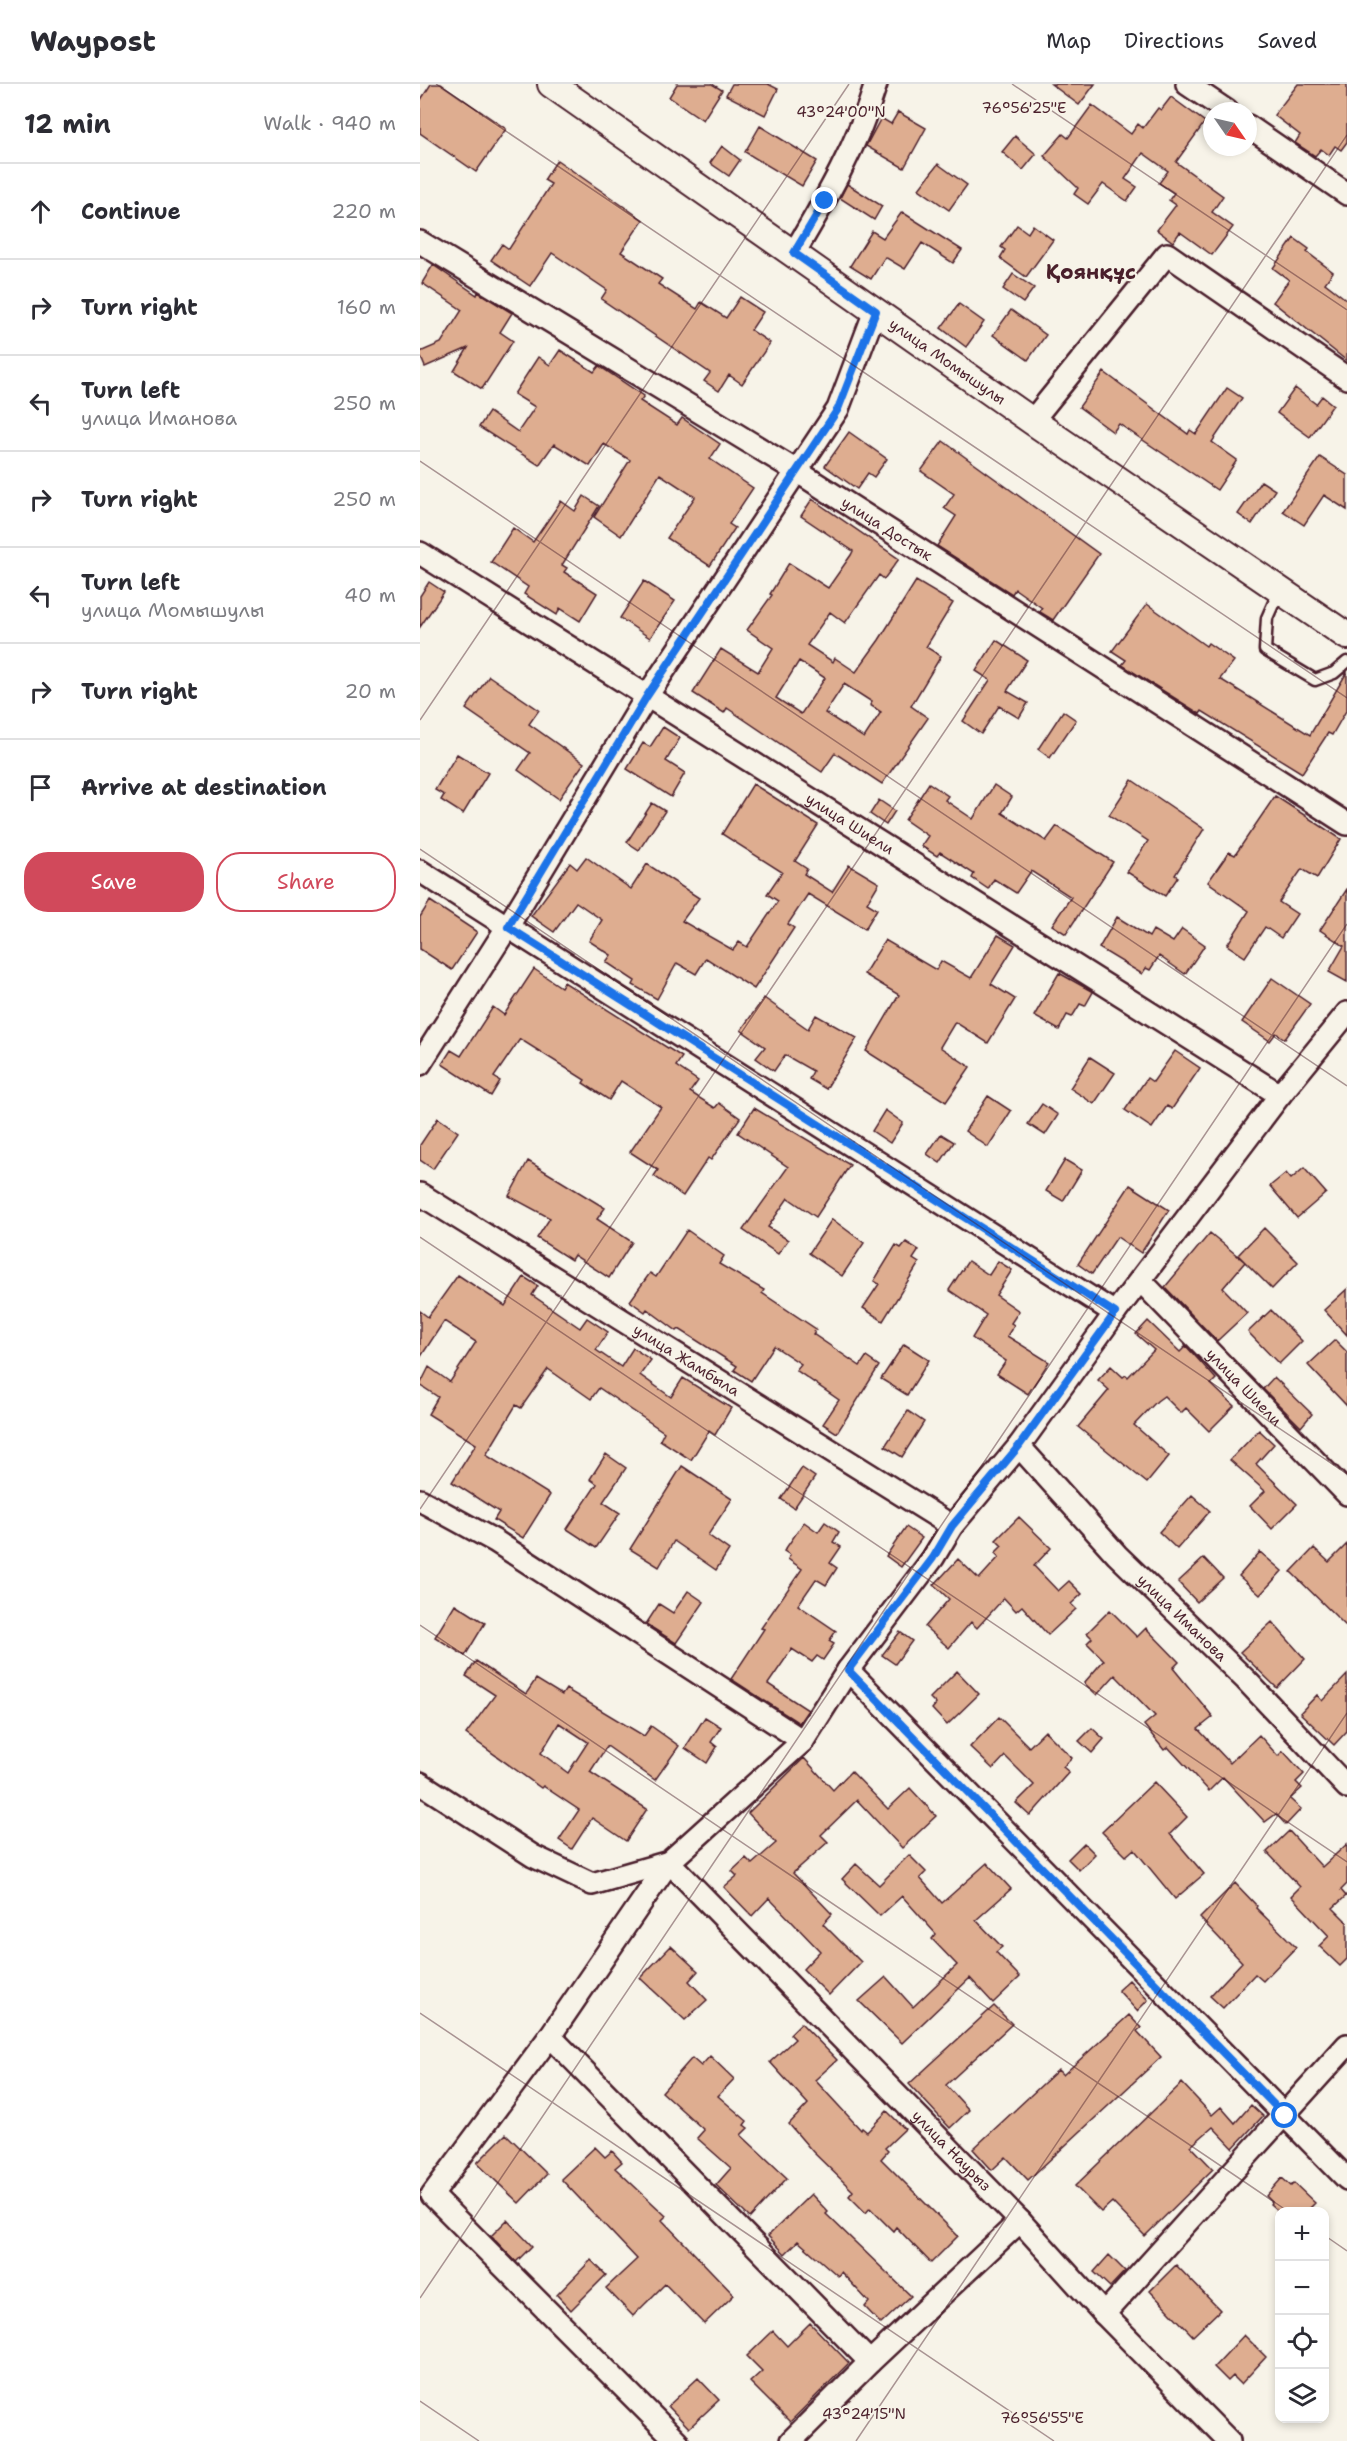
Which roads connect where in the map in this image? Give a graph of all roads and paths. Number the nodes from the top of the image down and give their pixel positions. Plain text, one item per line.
1 (550, 84) edge
2 (876, 84) edge
3 (1187, 84) edge
4 (1214, 102) edge
5 (1257, 132) edge
6 (1347, 194) edge
7 (420, 242) edge
8 (794, 253) junction
9 (876, 311) junction
10 (1347, 378) edge
11 (1032, 421) junction
12 (795, 470) junction
13 (420, 553) edge
14 (1279, 591) junction
15 (1347, 636) edge
16 (1347, 662) edge
17 (647, 696) junction
18 (1347, 824) edge
19 (420, 871) edge
20 (508, 927) junction
21 (1347, 1013) edge
22 (420, 1064) edge
23 (1280, 1095) junction
24 (420, 1194) edge
25 (1140, 1281) junction
26 (1115, 1313) junction
27 (1019, 1446) junction
28 (1347, 1494) edge
29 (420, 1500) edge
30 (952, 1526) junction
31 (848, 1670) junction
32 (803, 1741) junction
33 (420, 1783) edge
34 (1347, 1787) edge
35 (669, 1862) junction
36 (550, 2036) junction
37 (1347, 2045) edge
38 (1285, 2116) junction
39 (1347, 2179) edge
40 (426, 2203) edge
41 (1020, 2221) junction
42 (1104, 2314) junction
43 (870, 2362) junction
44 (677, 2441) edge
45 (791, 2441) edge
46 (1229, 2441) edge

1 - 8 street, улица Момышулы
2 - 8 street
3 - 4 street
5 - 6 street
7 - 12 street, улица Достык
8 - 9 street, улица Момышулы
9 - 11 street, улица Момышулы
9 - 12 street
10 - 11 street
11 - 14 street, улица Момышулы
12 - 17 street
12 - 18 street, улица Достык
13 - 17 street, улица Шиели
14 - 15 street, улица Момышулы
14 - 16 lane
17 - 20 street
17 - 23 street, улица Шиели
19 - 20 street
20 - 22 street
20 - 26 street
21 - 23 street
23 - 25 street
24 - 30 street, улица Жамбыла
25 - 26 street
25 - 28 street, улица Шиели
26 - 27 street
27 - 30 street
27 - 34 street, улица Иманова
29 - 32 street
30 - 31 street
31 - 32 street
31 - 38 street
32 - 35 street
33 - 35 street
35 - 36 street
35 - 41 street, улица Наурыз
36 - 40 street
36 - 43 street
37 - 38 street
38 - 39 street
38 - 42 street
40 - 44 street
41 - 42 street, улица Наурыз
41 - 43 street
42 - 46 street, улица Наурыз
43 - 45 street

